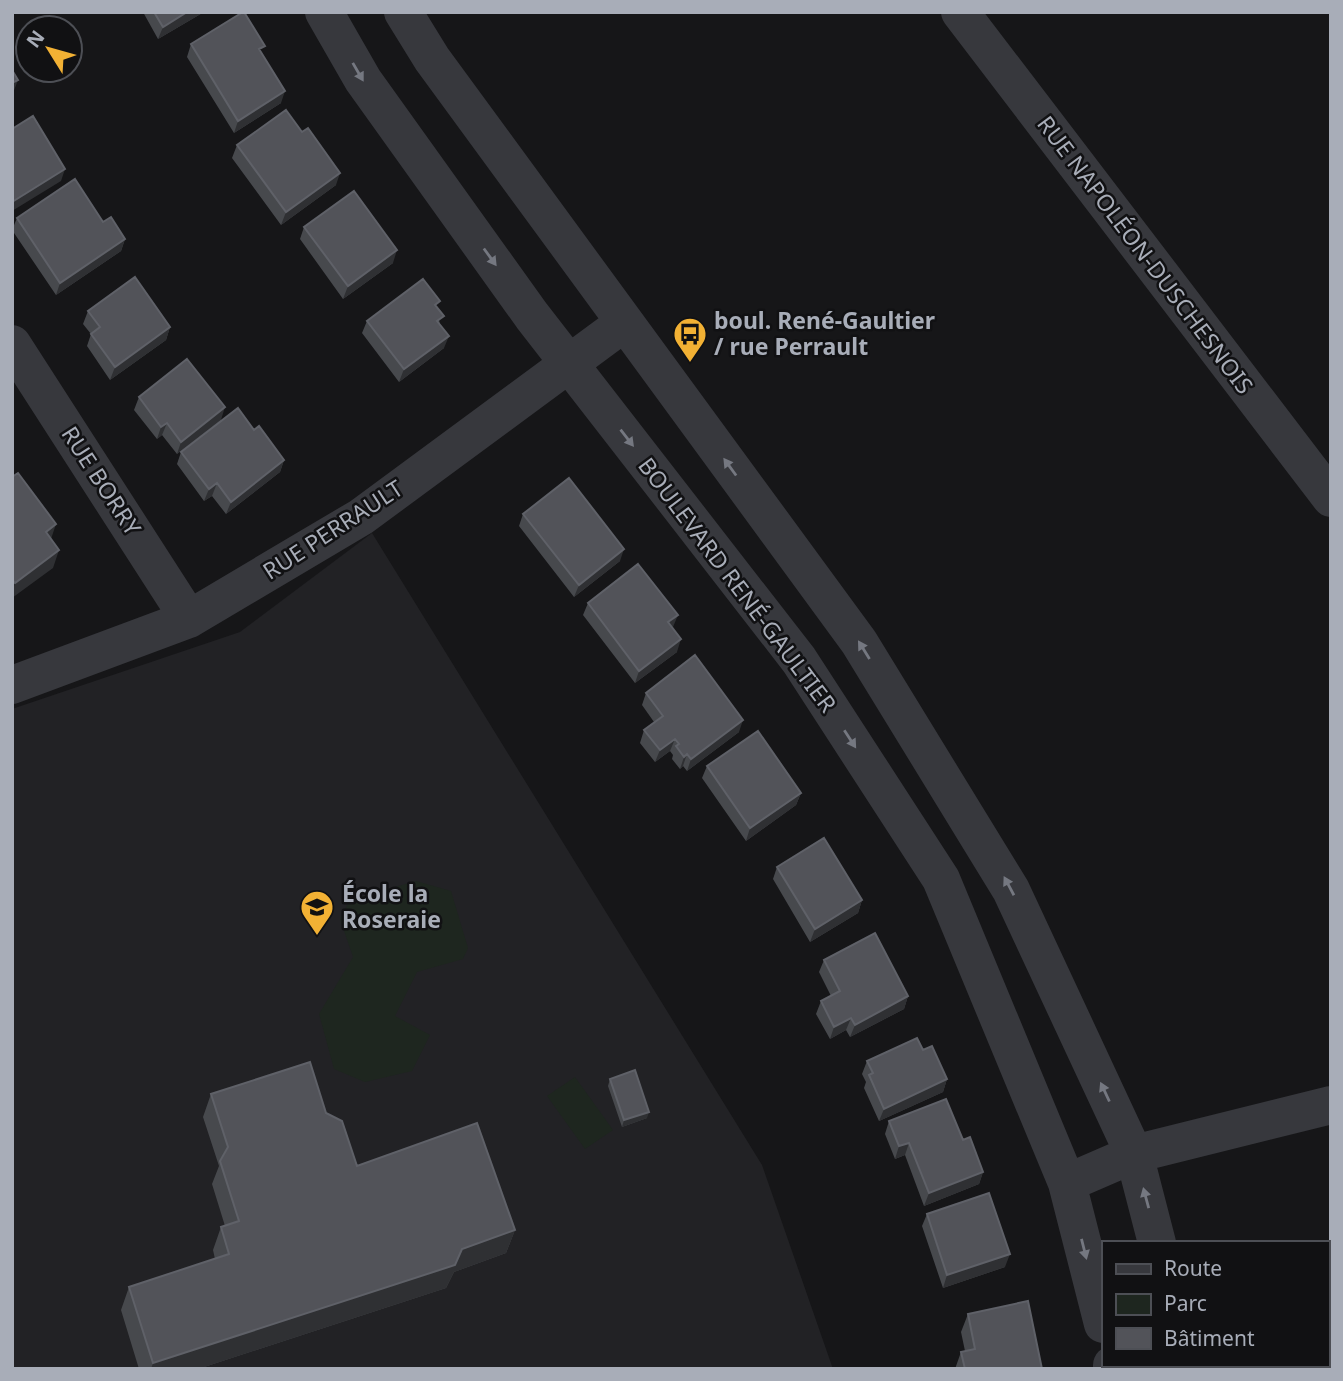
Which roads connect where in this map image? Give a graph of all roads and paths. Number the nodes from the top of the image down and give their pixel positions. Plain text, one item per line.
1 (324, 12) edge
2 (402, 12) edge
3 (960, 12) edge
4 (624, 323) junction
5 (12, 344) edge
6 (569, 364) junction
7 (1331, 498) edge
8 (189, 619) junction
9 (12, 685) edge
10 (1331, 1105) edge
11 (1134, 1154) junction
12 (1067, 1183) junction
13 (1156, 1241) edge
14 (1102, 1320) edge

1 -> 6 street, BOULEVARD RENÉ-GAULTIER
2 - 4 street
3 - 7 street, RUE NAPOLÉON-DUSCHESNOIS
4 - 6 street, RUE PERRAULT
11 -> 4 street
5 - 8 street, RUE BORRY
6 - 8 street, RUE PERRAULT
6 -> 12 street, BOULEVARD RENÉ-GAULTIER
8 - 9 street, RUE PERRAULT
10 - 11 street
11 - 12 street
13 -> 11 street
12 -> 14 street, BOULEVARD RENÉ-GAULTIER

